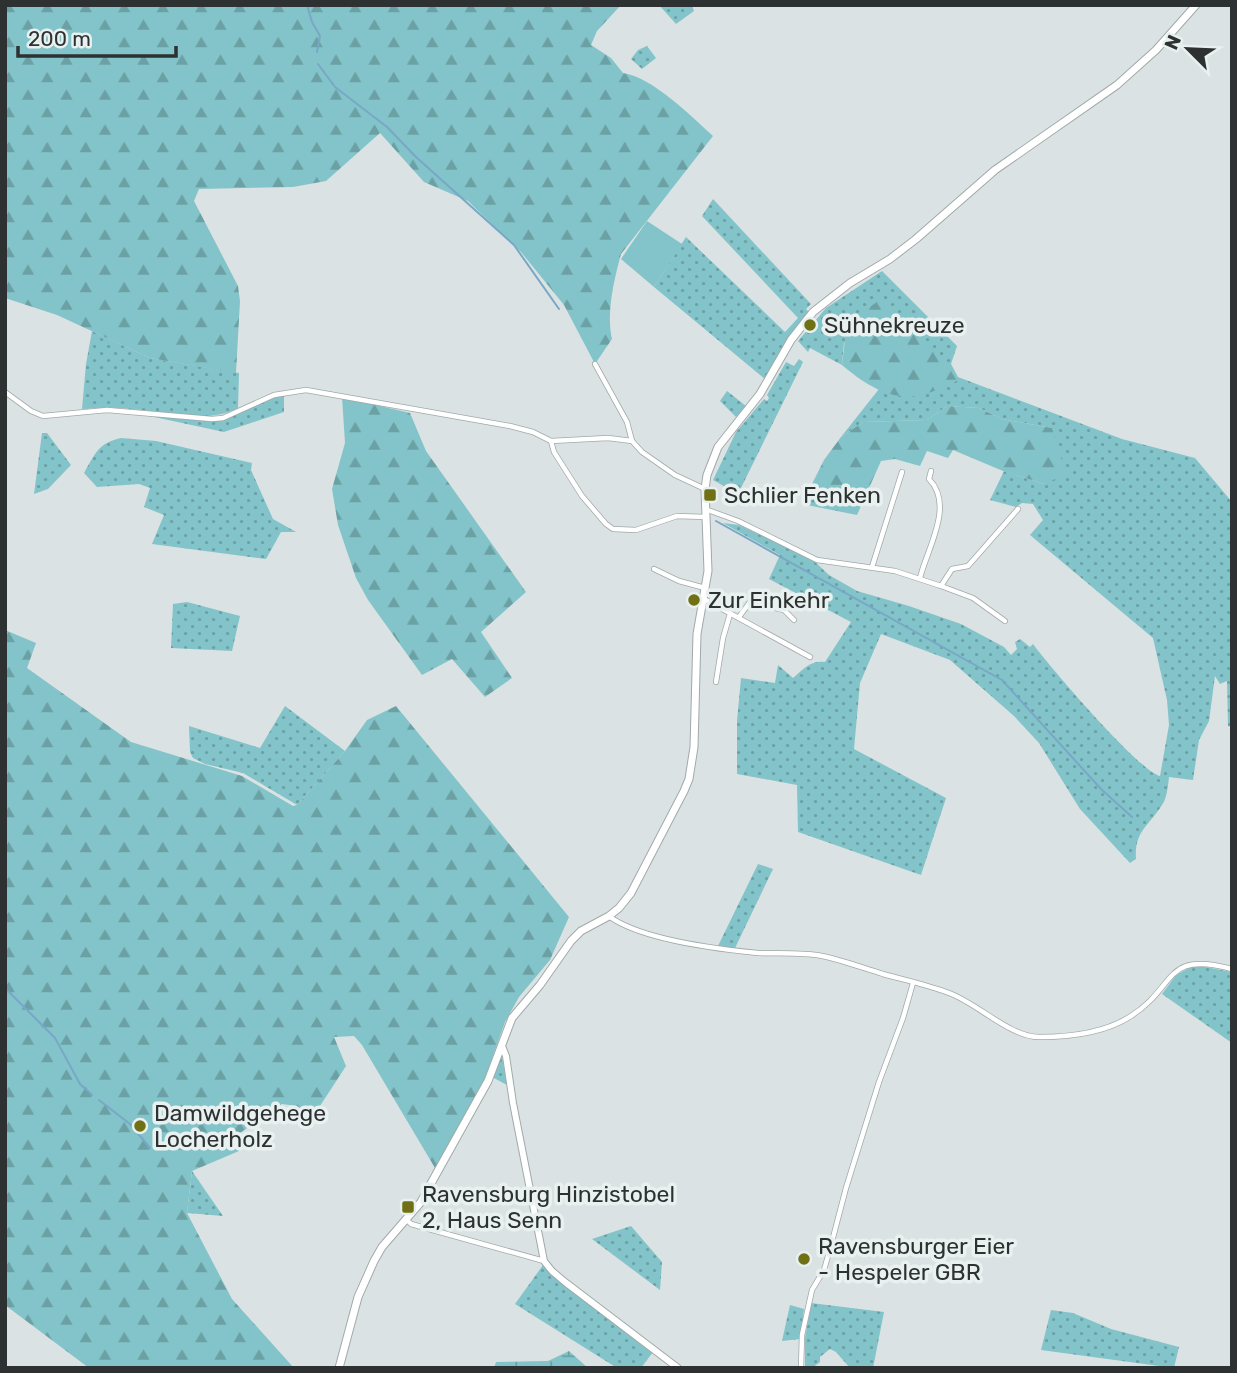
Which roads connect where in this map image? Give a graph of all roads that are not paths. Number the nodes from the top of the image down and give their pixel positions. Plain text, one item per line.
1 (1194, 8) edge
2 (595, 364) dead end
3 (5, 392) edge
4 (551, 441) junction
5 (632, 441) junction
6 (931, 471) dead end
7 (902, 472) dead end
8 (705, 489) junction
9 (1018, 509) dead end
10 (705, 513) junction
11 (872, 567) junction
12 (654, 569) dead end
13 (920, 578) junction
14 (941, 586) junction
15 (706, 588) junction
16 (704, 599) junction
17 (730, 614) junction
18 (739, 617) junction
19 (794, 620) dead end
20 (1005, 621) dead end
21 (810, 657) dead end
22 (716, 682) dead end
23 (609, 916) junction
24 (1232, 970) edge
25 (914, 983) junction
26 (502, 1046) junction
27 (407, 1220) junction
28 (544, 1261) junction
29 (339, 1368) edge
30 (678, 1368) edge
31 (801, 1368) edge

1 - 8 main road
2 - 5 street
3 - 4 street
4 - 5 street
4 - 10 street
5 - 8 street
6 - 13 street
7 - 11 street
8 - 10 main road
9 - 14 street
10 - 11 street
10 - 15 main road
11 - 13 street
12 - 15 street
13 - 14 street
14 - 20 street
15 - 16 main road
16 - 17 street
16 - 23 main road
17 - 18 street
17 - 22 street
18 - 19 street
18 - 21 street
23 - 25 street
23 - 26 main road
24 - 25 street
25 - 31 street
26 - 27 main road
26 - 28 street
27 - 28 street
27 - 29 main road
28 - 30 street

